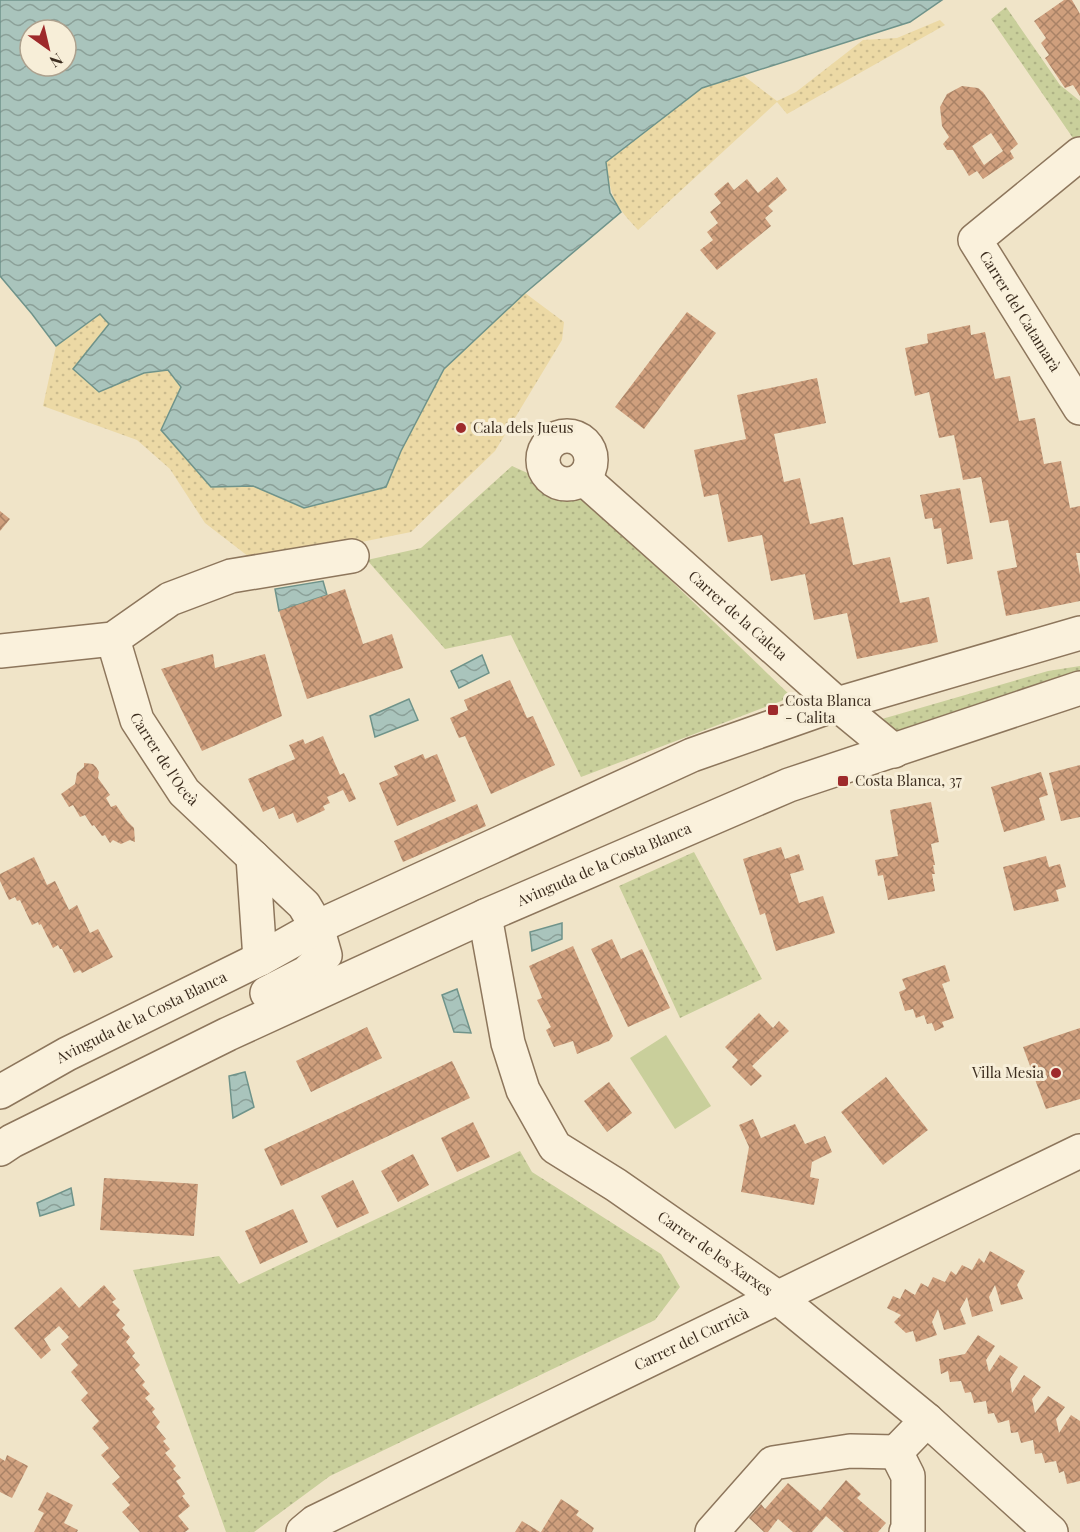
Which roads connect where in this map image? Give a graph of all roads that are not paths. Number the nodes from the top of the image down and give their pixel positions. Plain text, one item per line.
1 (1080, 154) edge
2 (1080, 408) edge
3 (583, 478) dead end
4 (352, 556) dead end
5 (1080, 633) edge
6 (113, 639) junction
7 (0, 651) edge
8 (1080, 688) edge
9 (837, 704) junction
10 (894, 751) junction
11 (253, 857) junction
12 (485, 916) junction
13 (317, 927) junction
14 (260, 959) junction
15 (141, 1077) junction
16 (0, 1092) edge
17 (0, 1149) edge
18 (1080, 1151) edge
19 (777, 1298) junction
20 (927, 1420) junction
21 (896, 1452) junction
22 (303, 1532) edge
23 (712, 1532) edge
24 (906, 1532) edge
25 (1051, 1532) edge

1 - 2 street, Carrer del Catamarà
3 - 9 street, Carrer de la Caleta
4 - 6 street
5 - 9 street, Avinguda de la Costa Blanca
6 - 7 street
6 - 11 street, Carrer de l'Oceà
8 - 10 street, Avinguda de la Costa Blanca
9 - 10 street, Carrer de la Caleta
9 - 13 street, Avinguda de la Costa Blanca
10 - 12 street, Avinguda de la Costa Blanca
11 - 13 street, Carrer de l'Oceà
11 - 14 street
12 - 15 street, Avinguda de la Costa Blanca
12 - 19 street, Carrer de les Xarxes
13 - 14 street, Avinguda de la Costa Blanca
13 - 15 street
14 - 16 street, Avinguda de la Costa Blanca
15 - 17 street, Avinguda de la Costa Blanca
18 - 19 street, Carrer del Curricà
19 - 20 street, Carrer de les Xarxes
19 - 22 street, Carrer del Curricà
20 - 21 street
20 - 25 street, Carrer de les Xarxes
21 - 23 street
21 - 24 street

